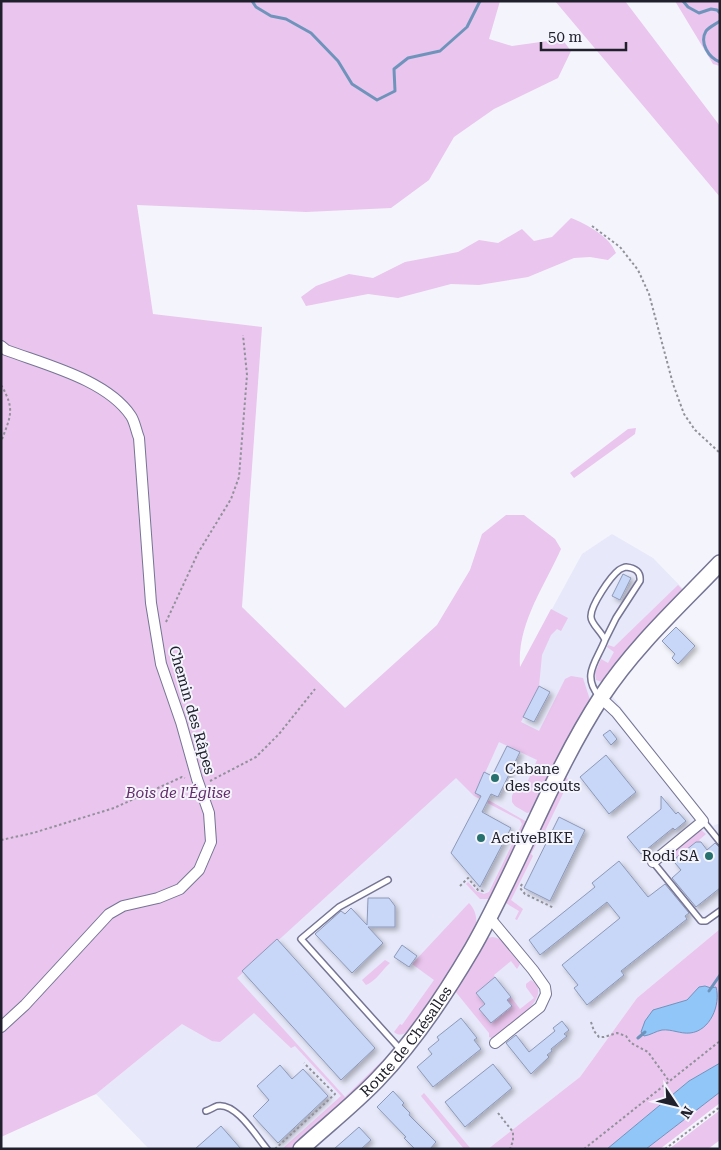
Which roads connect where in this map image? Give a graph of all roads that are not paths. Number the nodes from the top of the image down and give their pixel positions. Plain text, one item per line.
1 (1, 346) edge
2 (720, 563) edge
3 (605, 640) junction
4 (601, 698) junction
5 (703, 821) junction
6 (719, 841) edge
7 (653, 862) joint
8 (388, 880) dead end
9 (720, 911) edge
10 (489, 917) junction
11 (1, 1027) edge
12 (495, 1044) dead end
13 (402, 1052) junction
14 (206, 1111) dead end
15 (267, 1149) edge
16 (301, 1149) edge

1 - 11 street, Chemin des Râpes
2 - 4 street, Route de Chésalles
3 - 3 lane
3 - 4 lane
4 - 5 street
4 - 10 street, Route de Chésalles
5 - 6 lane
5 - 7 street
7 - 9 lane
8 - 13 lane
10 - 12 street
10 - 13 street, Route de Chésalles
13 - 16 street, Route de Chésalles
14 - 15 lane

